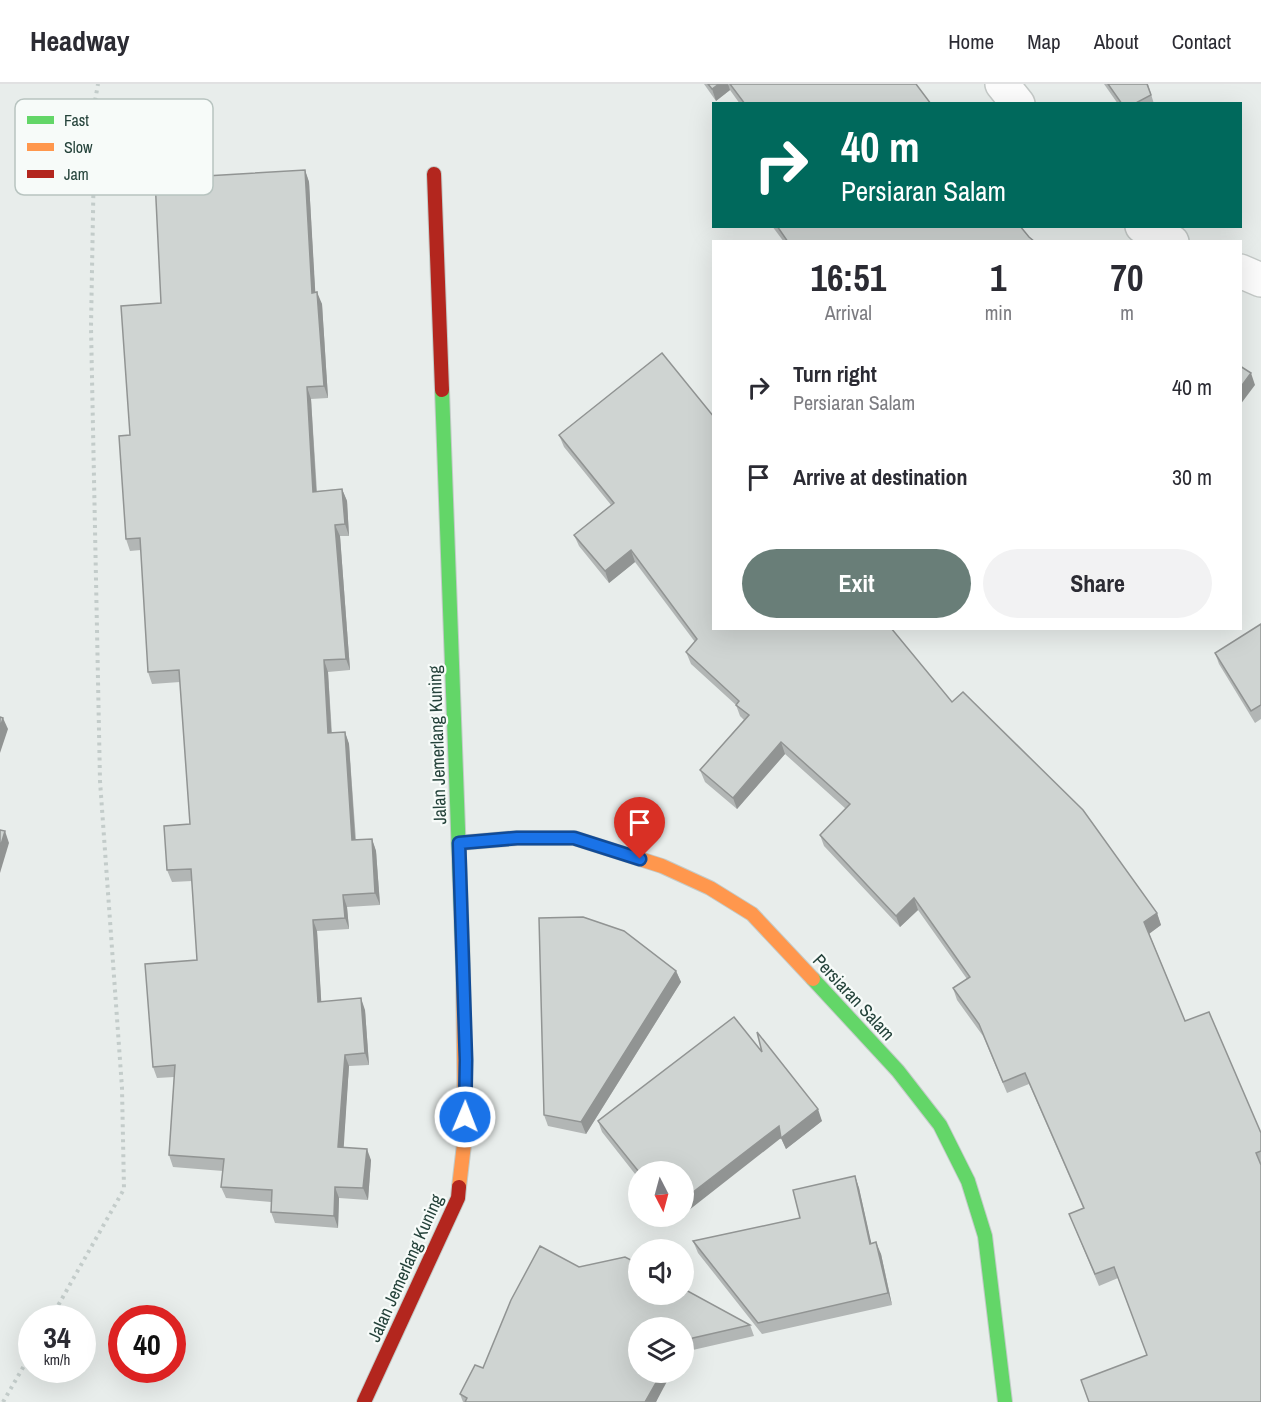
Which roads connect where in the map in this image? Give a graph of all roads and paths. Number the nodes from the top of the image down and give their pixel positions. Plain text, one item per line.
1 (98, 84) edge
2 (1002, 84) edge
3 (95, 99) edge
4 (1016, 102) edge
5 (434, 174) dead end
6 (93, 195) edge
7 (1146, 228) edge
8 (1168, 240) edge
9 (1242, 272) edge
10 (1261, 280) edge
11 (459, 843) junction
12 (58, 1305) edge
13 (18, 1376) edge
14 (3, 1402) edge
15 (364, 1402) edge
16 (1005, 1402) edge

1 - 3 path
2 - 4 street
5 - 11 street, Jalan Jemerlang Kuning
6 - 12 path
7 - 8 street
9 - 10 street
11 - 15 street, Jalan Jemerlang Kuning
11 - 16 street, Persiaran Salam
13 - 14 path

